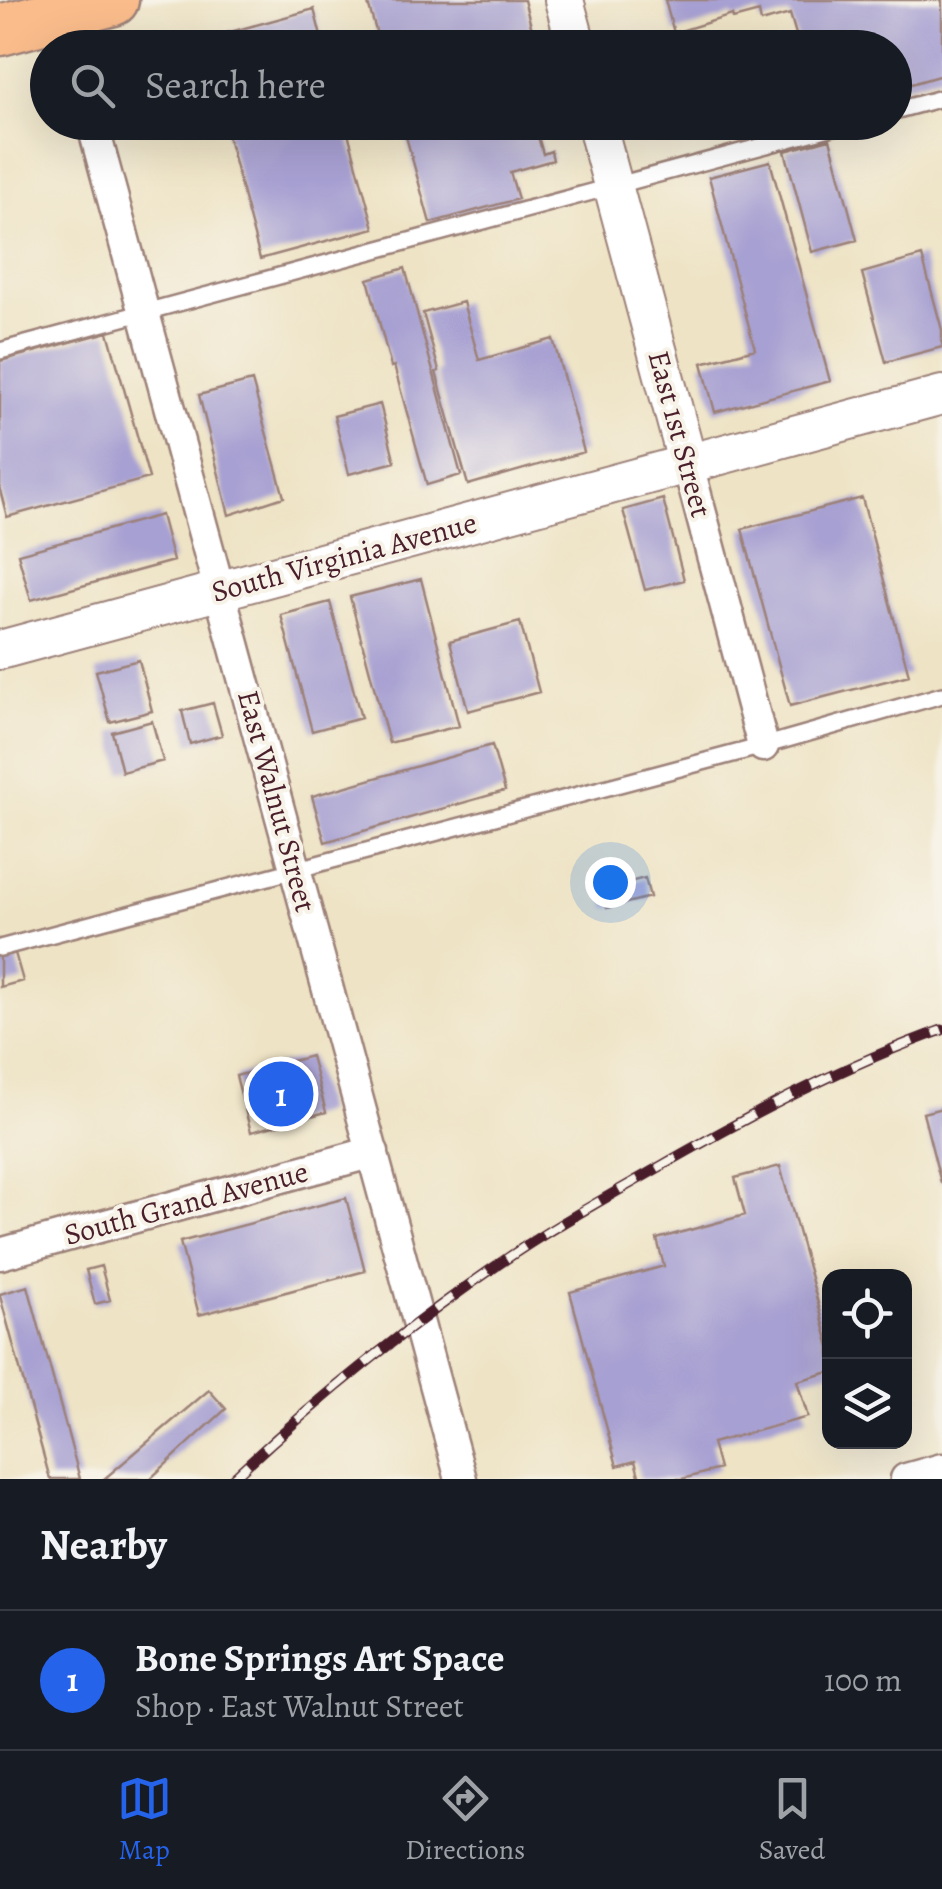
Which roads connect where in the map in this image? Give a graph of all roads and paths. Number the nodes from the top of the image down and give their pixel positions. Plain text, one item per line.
1 (113, 0) edge
2 (564, 0) edge
3 (65, 20) edge
4 (0, 30) edge
5 (572, 30) edge
6 (942, 98) edge
7 (912, 106) edge
8 (97, 140) edge
9 (601, 140) edge
10 (787, 140) edge
11 (614, 188) junction
12 (144, 312) junction
13 (0, 351) edge
14 (942, 395) edge
15 (688, 465) junction
16 (220, 590) junction
17 (0, 650) edge
18 (942, 696) edge
19 (763, 746) junction
20 (295, 868) junction
21 (0, 948) edge
22 (373, 1152) junction
23 (0, 1254) edge
24 (942, 1469) edge
25 (461, 1479) edge
26 (906, 1479) edge

1 - 3 main road
2 - 5 street
3 - 4 main road
6 - 7 lane
8 - 12 street, East Walnut Street
9 - 11 street, East 1st Street
10 - 11 lane
11 - 12 lane
11 - 15 street, East 1st Street
12 - 13 lane
12 - 16 street, East Walnut Street
14 - 15 street, South Virginia Avenue
15 - 16 street, South Virginia Avenue
15 - 19 street, East 1st Street
16 - 17 street, South Virginia Avenue
16 - 20 street, East Walnut Street
18 - 19 lane
19 - 20 lane
20 - 21 lane
20 - 22 street, East Walnut Street
22 - 23 street, South Grand Avenue
22 - 25 street, East Walnut Street
24 - 26 street

